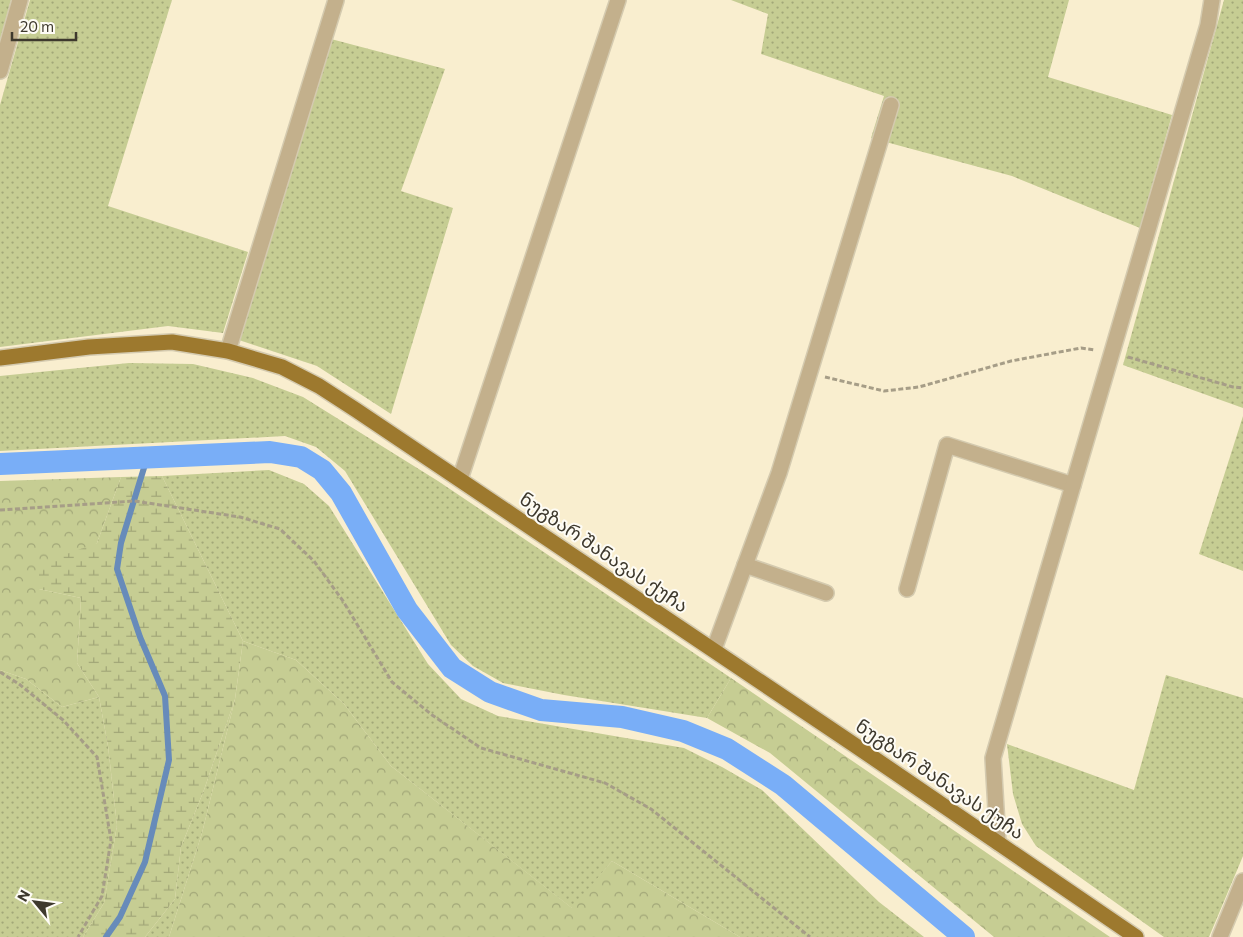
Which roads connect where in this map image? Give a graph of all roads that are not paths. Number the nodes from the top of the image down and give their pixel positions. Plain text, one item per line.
1 (20, 0) edge
2 (336, 0) edge
3 (618, 0) edge
4 (1212, 0) edge
5 (0, 71) edge
6 (891, 105) dead end
7 (228, 351) junction
8 (0, 358) edge
9 (460, 479) junction
10 (1073, 485) junction
11 (745, 565) junction
12 (907, 589) dead end
13 (826, 593) dead end
14 (714, 649) junction
15 (998, 843) junction
16 (1243, 881) edge
17 (1136, 937) edge
18 (1220, 937) edge

1 - 5 street
2 - 7 street
3 - 9 street
4 - 10 street
6 - 11 street
7 - 8 main road, ნუგზარ შანავას ქუჩა
7 - 9 main road, ნუგზარ შანავას ქუჩა
9 - 14 main road, ნუგზარ შანავას ქუჩა
10 - 12 street
10 - 15 street
11 - 13 street
11 - 14 street
14 - 15 main road, ნუგზარ შანავას ქუჩა
15 - 17 main road, ნუგზარ შანავას ქუჩა
16 - 18 street

